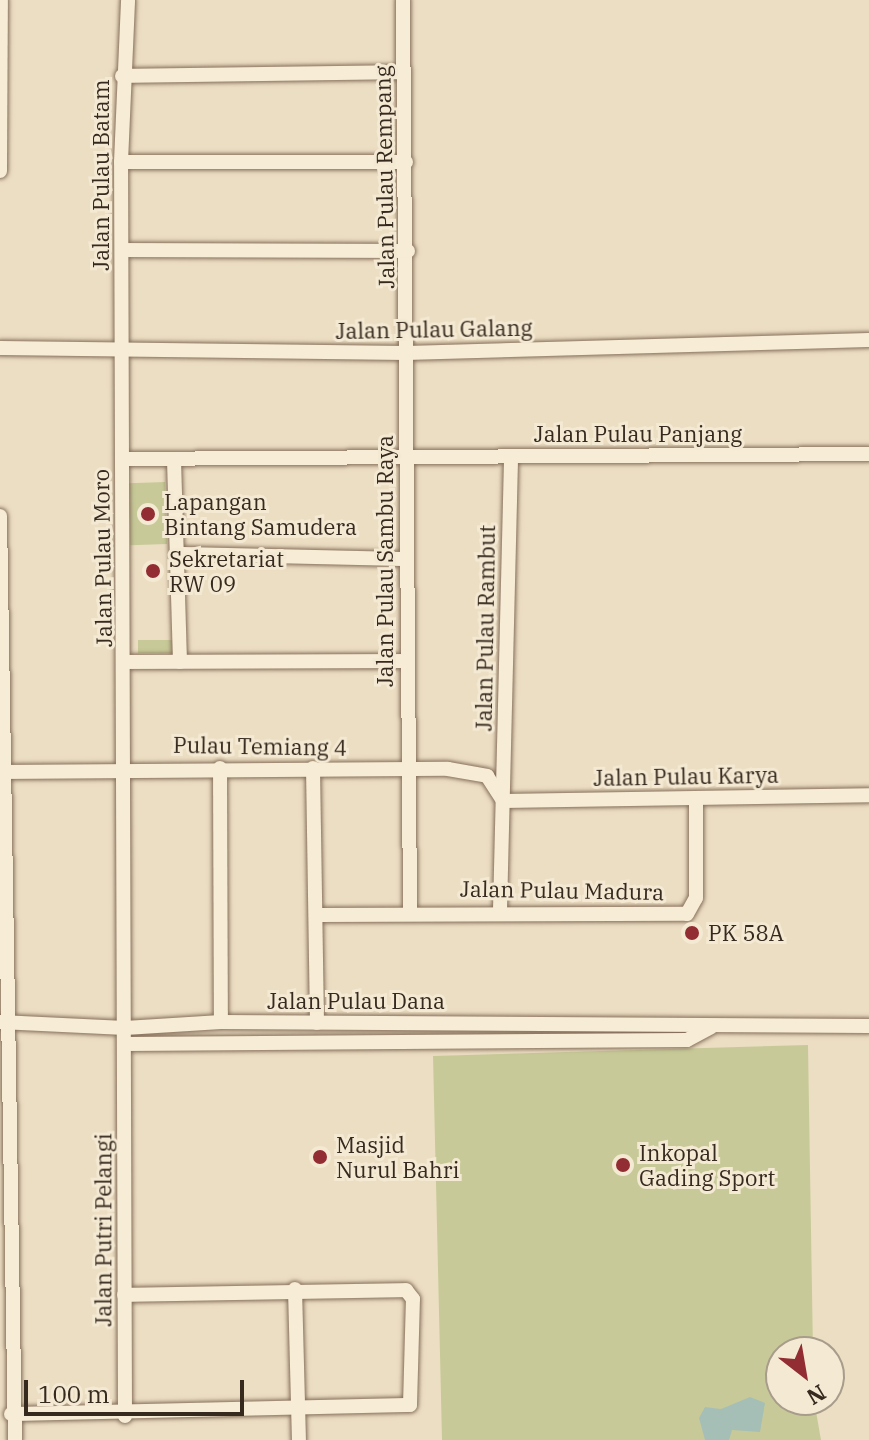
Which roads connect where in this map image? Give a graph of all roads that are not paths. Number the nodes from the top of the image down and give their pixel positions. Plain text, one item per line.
1 (1, 0) edge
2 (128, 0) edge
3 (403, 0) edge
4 (404, 72) junction
5 (122, 76) junction
6 (121, 162) junction
7 (406, 162) junction
8 (0, 171) edge
9 (123, 250) junction
10 (408, 251) junction
11 (869, 340) edge
12 (0, 348) edge
13 (123, 349) junction
14 (406, 353) junction
15 (408, 453) junction
16 (869, 454) edge
17 (511, 456) junction
18 (122, 459) junction
19 (174, 460) junction
20 (0, 516) edge
21 (180, 554) junction
22 (406, 559) junction
23 (405, 661) junction
24 (125, 662) junction
25 (180, 662) junction
26 (125, 766) junction
27 (220, 768) junction
28 (313, 768) junction
29 (408, 769) junction
30 (1, 772) edge
31 (869, 795) edge
32 (696, 798) junction
33 (503, 801) junction
34 (500, 910) junction
35 (410, 911) junction
36 (317, 915) junction
37 (5, 1022) edge
38 (221, 1022) junction
39 (317, 1023) junction
40 (869, 1026) edge
41 (711, 1027) junction
42 (125, 1028) junction
43 (126, 1044) junction
44 (295, 1289) junction
45 (124, 1295) junction
46 (299, 1410) junction
47 (11, 1414) junction
48 (125, 1416) junction
49 (15, 1440) edge
50 (299, 1440) edge

1 - 8 street
2 - 5 street, Jalan Pulau Batam
3 - 4 street, Jalan Pulau Rempang
4 - 5 street
4 - 7 street, Jalan Pulau Rempang
5 - 6 street, Jalan Pulau Batam
6 - 7 street
6 - 9 street, Jalan Pulau Batam
7 - 10 street, Jalan Pulau Rempang
9 - 10 street
9 - 13 street, Jalan Pulau Batam
10 - 14 street, Jalan Pulau Rempang
11 - 14 street, Jalan Pulau Galang
12 - 13 street, Jalan Pulau Galang
13 - 14 street, Jalan Pulau Galang
13 - 18 street, Jalan Pulau Moro
14 - 15 street, Jalan Pulau Sambu Raya
15 - 17 street, Jalan Pulau Panjang
15 - 19 street, Jalan Pulau Panjang
15 - 22 street, Jalan Pulau Sambu Raya
16 - 17 street, Jalan Pulau Panjang
17 - 33 street, Jalan Pulau Rambut
18 - 19 street, Jalan Pulau Panjang
18 - 24 street, Jalan Pulau Moro
19 - 21 street
20 - 30 street
21 - 22 street
21 - 25 street
22 - 23 street, Jalan Pulau Sambu Raya
23 - 25 street
23 - 29 street, Jalan Pulau Sambu Raya
24 - 25 street
24 - 26 street, Jalan Pulau Moro
26 - 27 street, Pulau Temiang 4
26 - 30 street, Pulau Temiang 4
26 - 42 street, Jalan Pulau Moro
27 - 28 street, Pulau Temiang 4
27 - 38 street
28 - 29 street, Pulau Temiang 4
28 - 36 street
29 - 33 street, Pulau Temiang 4
29 - 35 street, Jalan Pulau Sambu Raya
30 - 37 street
31 - 32 street, Jalan Pulau Karya
32 - 33 street, Jalan Pulau Karya
32 - 34 street, Jalan Pulau Madura
33 - 34 street, Jalan Pulau Rambut
34 - 35 street, Jalan Pulau Madura
35 - 36 street, Jalan Pulau Madura
36 - 39 street
37 - 42 street, Jalan Pulau Dana
37 - 47 street
38 - 39 street, Jalan Pulau Dana
38 - 42 street, Jalan Pulau Dana
39 - 41 street, Jalan Pulau Dana
40 - 41 street, Jalan Pulau Dana
41 - 43 street, Jalan Pulau Dana
42 - 43 street, Jalan Putri Pelangi
43 - 45 street, Jalan Putri Pelangi
44 - 45 street
44 - 46 street
44 - 46 street
45 - 48 street, Jalan Putri Pelangi
46 - 48 street
46 - 50 street
47 - 48 street
47 - 49 street

